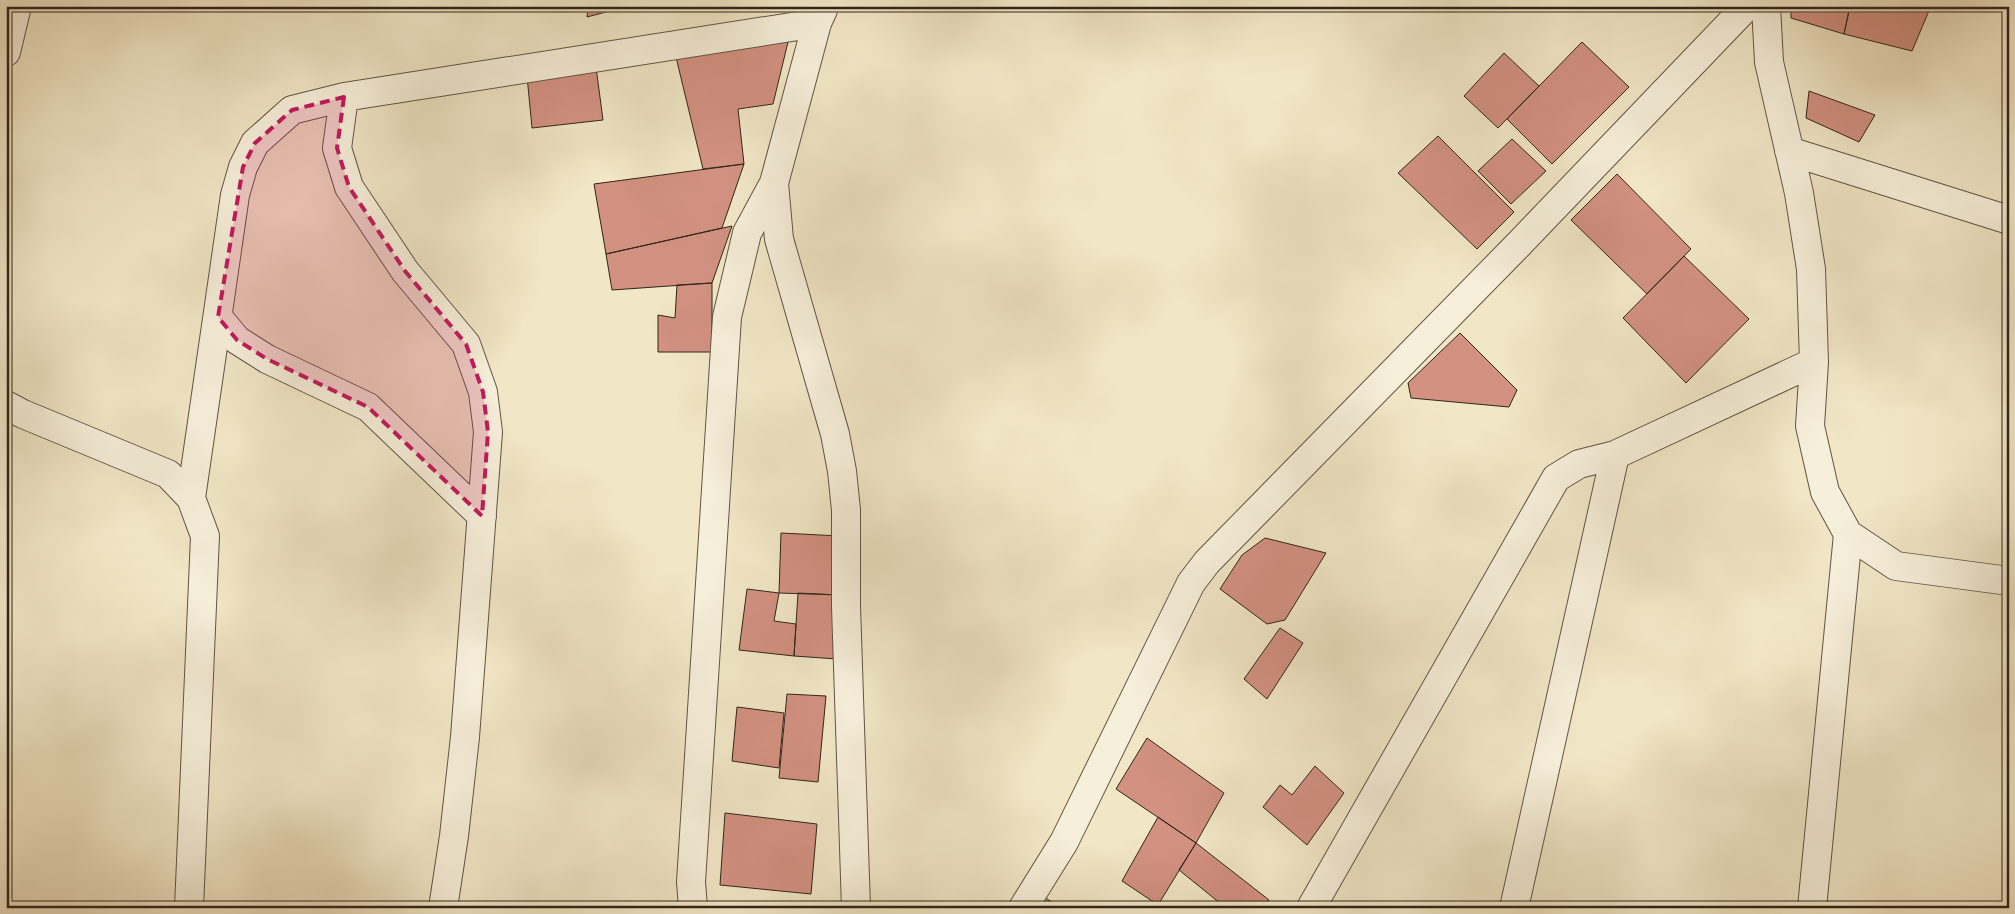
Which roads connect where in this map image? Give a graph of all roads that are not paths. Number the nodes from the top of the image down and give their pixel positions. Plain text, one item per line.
1 (17, 6) edge
2 (1747, 6) edge
3 (1766, 6) edge
4 (821, 15) edge
5 (6, 52) edge
6 (344, 97) junction
7 (1789, 150) junction
8 (774, 183) junction
9 (2009, 220) edge
10 (218, 317) junction
11 (1814, 362) junction
12 (6, 405) edge
13 (1615, 455) junction
14 (191, 498) junction
15 (482, 516) junction
16 (1848, 534) junction
17 (1896, 566) junction
18 (2009, 582) edge
19 (1842, 594) junction
20 (189, 908) edge
21 (443, 908) edge
22 (692, 908) edge
23 (856, 908) edge
24 (1023, 908) edge
25 (1311, 908) edge
26 (1514, 908) edge
27 (1812, 908) edge

1 - 5 street
2 - 24 street
3 - 7 street
4 - 6 street
4 - 8 street
6 - 10 street
6 - 15 street
7 - 9 street
7 - 11 street
8 - 22 street
8 - 23 street
10 - 14 street
10 - 15 street
11 - 13 street
11 - 16 street
12 - 14 street
13 - 25 street
13 - 26 street
14 - 20 street
15 - 21 street
16 - 17 street
16 - 19 street
17 - 18 street
17 - 19 street
19 - 27 street

